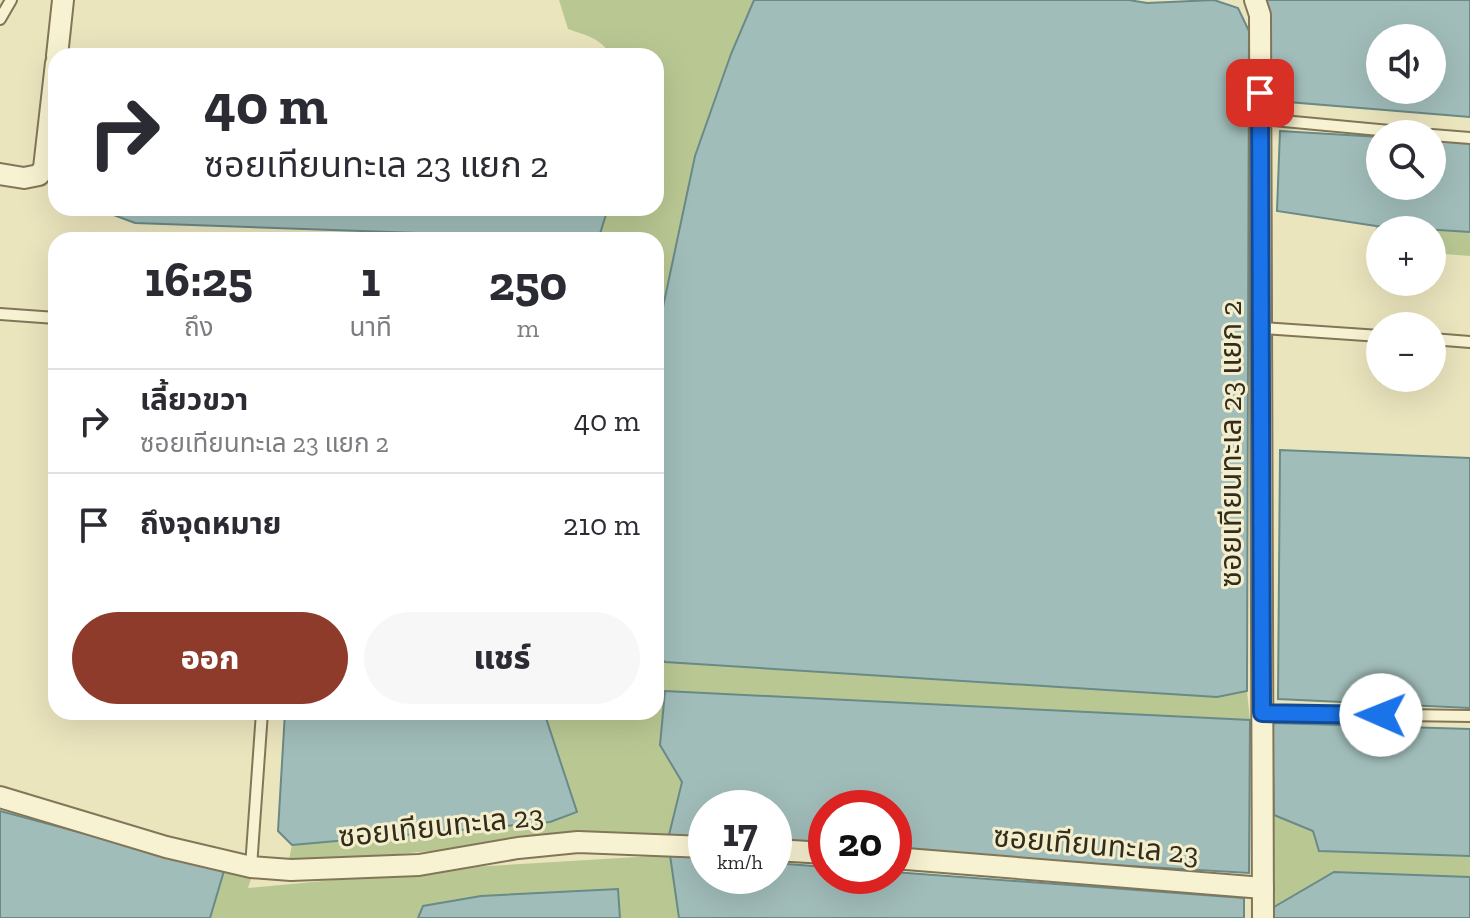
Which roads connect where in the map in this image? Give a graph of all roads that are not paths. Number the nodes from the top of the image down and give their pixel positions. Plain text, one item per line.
1 (11, 0) edge
2 (63, 0) edge
3 (1255, 0) edge
4 (0, 19) edge
5 (58, 48) edge
6 (1261, 119) junction
7 (1366, 129) edge
8 (48, 133) edge
9 (1446, 136) edge
10 (1470, 138) edge
11 (0, 174) edge
12 (0, 314) edge
13 (48, 317) edge
14 (1261, 328) junction
15 (1366, 335) edge
16 (1446, 340) edge
17 (1470, 342) edge
18 (1262, 713) junction
19 (1470, 716) edge
20 (261, 720) edge
21 (0, 797) edge
22 (688, 846) edge
23 (912, 859) edge
24 (251, 867) junction
25 (1263, 888) junction
26 (1263, 918) edge

1 - 4 lane
2 - 5 street
3 - 6 street, ซอยเทียนทะเล 23 แยก 2
6 - 7 lane
6 - 14 street, ซอยเทียนทะเล 23 แยก 2
8 - 11 street
9 - 10 lane
12 - 13 lane
14 - 15 lane
14 - 18 street, ซอยเทียนทะเล 23 แยก 2
16 - 17 lane
18 - 19 lane
18 - 25 street, ซอยเทียนทะเล 23 แยก 2
20 - 24 lane
21 - 24 street, ซอยเทียนทะเล 23
22 - 24 street, ซอยเทียนทะเล 23
23 - 25 street, ซอยเทียนทะเล 23
25 - 26 street

